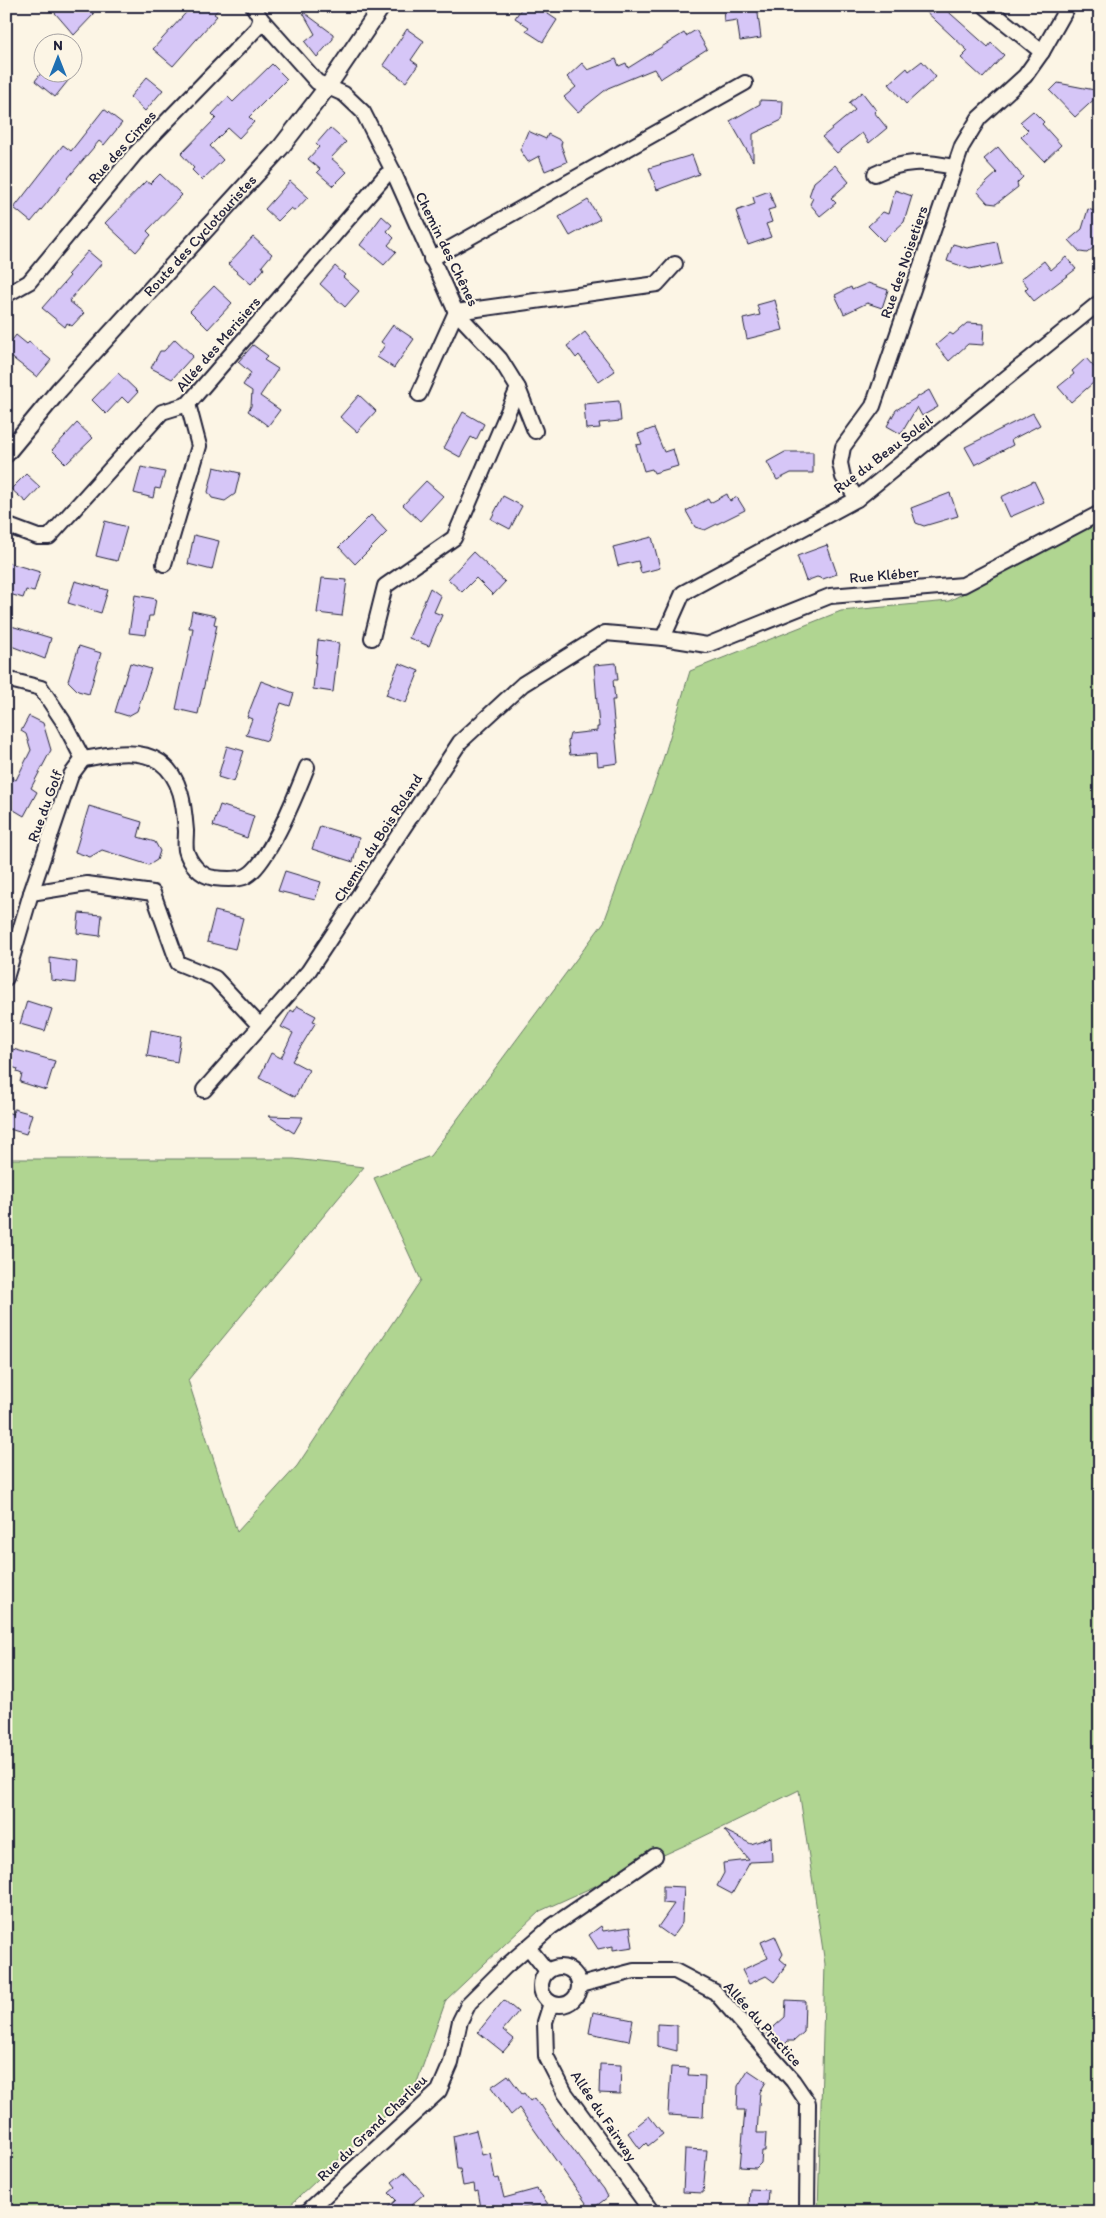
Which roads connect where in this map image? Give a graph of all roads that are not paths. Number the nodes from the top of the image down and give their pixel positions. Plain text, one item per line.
1 (253, 6) edge
2 (382, 6) edge
3 (985, 6) edge
4 (1068, 6) edge
5 (262, 19) junction
6 (1042, 52) junction
7 (745, 83) dead end
8 (328, 86) junction
9 (954, 167) junction
10 (393, 171) junction
11 (875, 174) dead end
12 (431, 258) junction
13 (675, 264) dead end
14 (6, 295) edge
15 (1100, 302) edge
16 (456, 312) junction
17 (518, 388) junction
18 (419, 394) dead end
19 (188, 404) junction
20 (534, 431) dead end
21 (6, 454) edge
22 (857, 499) junction
23 (1100, 513) edge
24 (6, 525) edge
25 (164, 564) dead end
26 (372, 638) dead end
27 (663, 638) junction
28 (6, 679) edge
29 (83, 759) junction
30 (307, 767) dead end
31 (31, 893) junction
32 (6, 978) edge
33 (260, 1026) junction
34 (204, 1090) dead end
35 (655, 1856) dead end
36 (528, 1947) junction
37 (547, 1971) junction
38 (580, 1985) junction
39 (551, 2003) junction
40 (307, 2212) edge
41 (652, 2212) edge
42 (806, 2212) edge

1 - 5 street, Chemin des Chênes
2 - 8 street, Route des Cyclotouristes
3 - 6 street
4 - 6 street, Rue des Noisetiers
5 - 8 street, Chemin des Chênes
5 - 14 street, Rue des Cimes
6 - 9 street, Rue des Noisetiers
7 - 12 street
8 - 10 street, Chemin des Chênes
8 - 21 street, Route des Cyclotouristes
9 - 11 street
9 - 22 street, Rue des Noisetiers
10 - 12 street, Chemin des Chênes
10 - 19 street, Allée des Merisiers
12 - 16 street, Chemin des Chênes
13 - 16 street
15 - 22 street, Rue du Beau Soleil
16 - 17 street, Chemin des Chênes
16 - 18 street
17 - 20 street, Chemin des Chênes
17 - 26 street
19 - 24 street, Allée des Merisiers
19 - 25 street
22 - 27 street, Rue du Beau Soleil
23 - 27 street, Rue Kléber
27 - 33 street, Chemin du Bois Roland
28 - 29 street, Rue du Golf
29 - 30 street
29 - 31 street, Rue du Golf
31 - 32 street, Rue du Golf
31 - 33 street
33 - 34 street, Chemin du Bois Roland
35 - 36 street, Rue du Grand Charlieu
36 - 37 street
36 - 40 street, Rue du Grand Charlieu
37 - 38 street
37 - 39 street
38 - 39 street
38 - 42 street, Allée du Practice
39 - 41 street, Allée du Fairway

